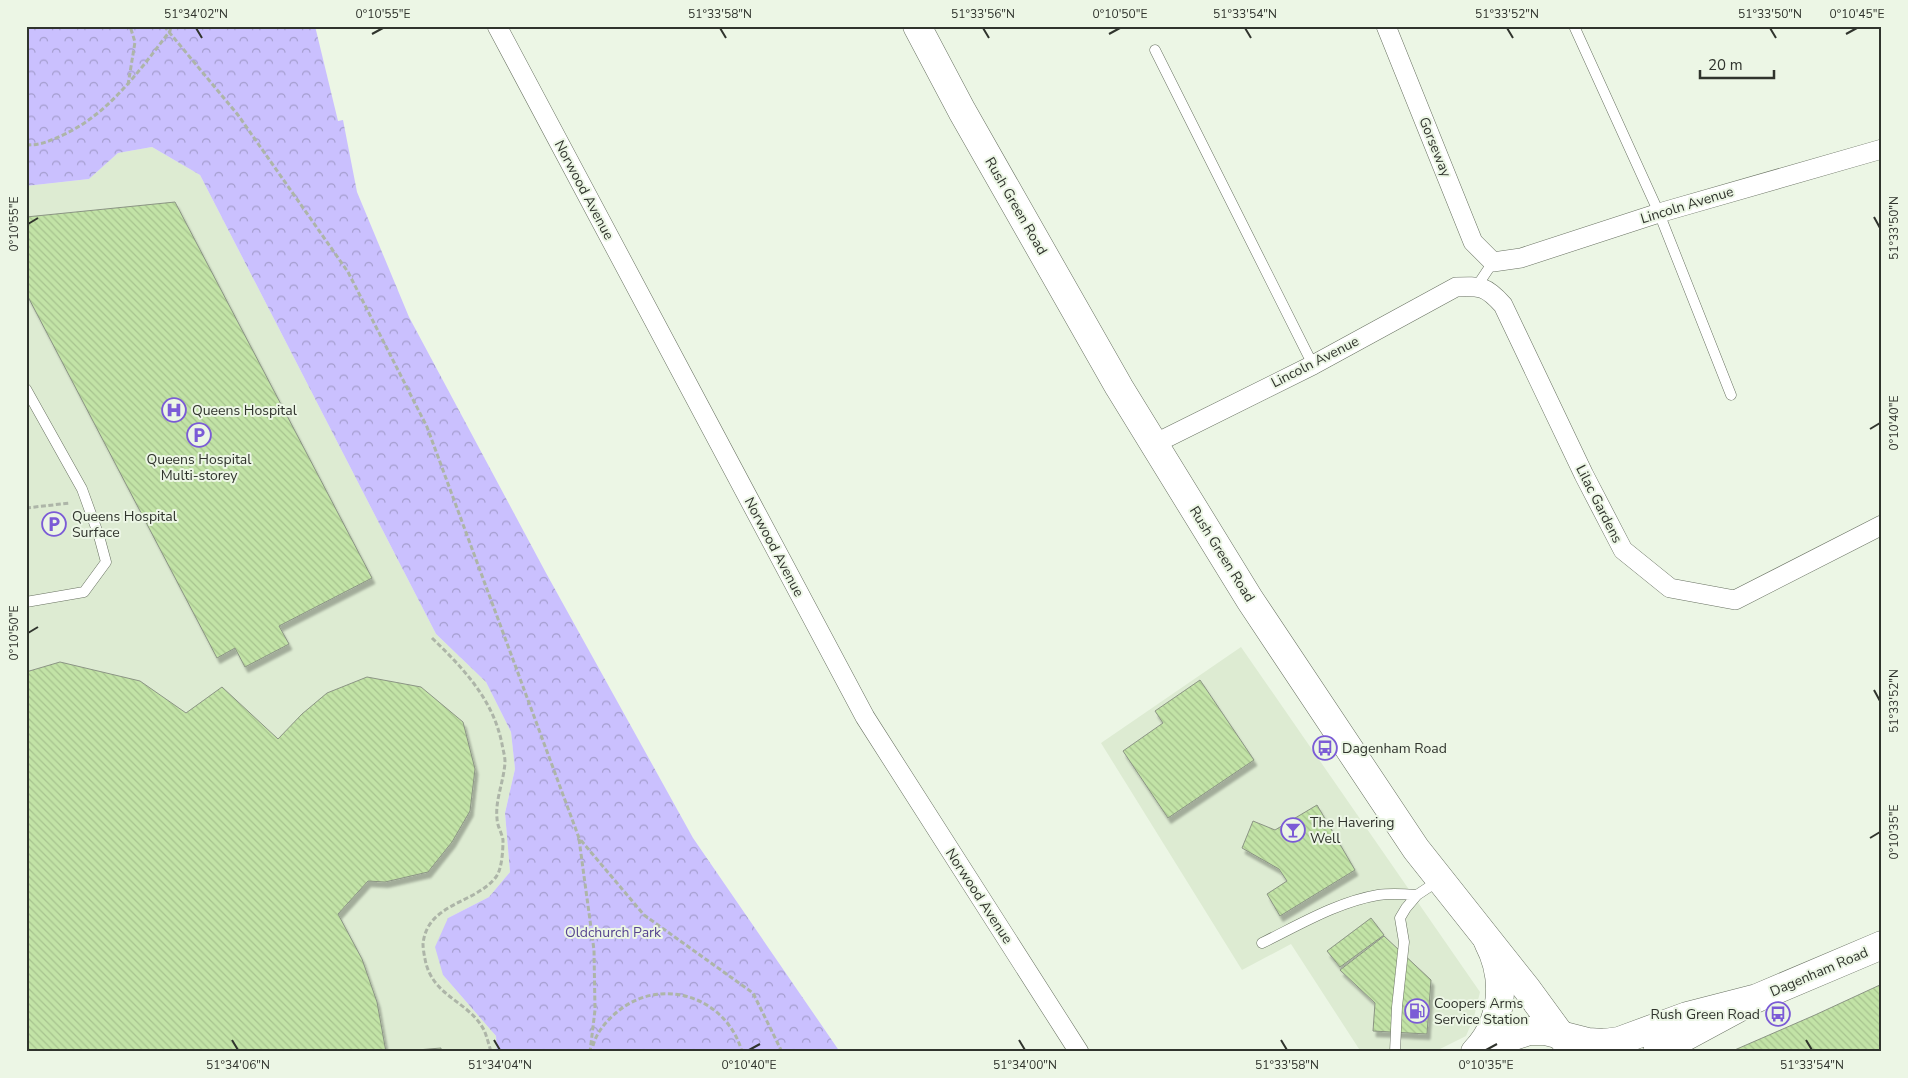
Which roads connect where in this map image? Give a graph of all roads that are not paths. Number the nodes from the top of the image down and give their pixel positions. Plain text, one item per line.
1 (497, 26) edge
2 (917, 26) edge
3 (1386, 26) edge
4 (1574, 26) edge
5 (1155, 50) dead end
6 (1882, 149) edge
7 (1659, 213) junction
8 (1493, 262) junction
9 (1477, 286) junction
10 (1313, 365) junction
11 (26, 389) edge
12 (1731, 394) dead end
13 (1154, 444) junction
14 (1882, 526) edge
15 (26, 602) edge
16 (1439, 880) junction
17 (1417, 895) junction
18 (1486, 937) junction
19 (1262, 943) dead end
20 (1882, 946) edge
21 (1757, 998) junction
22 (1673, 1045) edge
23 (1560, 1046) edge
24 (1610, 1046) edge
25 (1079, 1052) edge
26 (1395, 1052) edge
27 (1475, 1052) edge
28 (1482, 1052) edge
29 (1657, 1052) edge

1 - 25 street, Norwood Avenue
2 - 13 main road, Rush Green Road
3 - 8 street, Gorseway
4 - 7 lane
5 - 10 lane
6 - 7 street, Lincoln Avenue
7 - 8 street, Lincoln Avenue
7 - 12 lane
8 - 9 lane
9 - 10 street, Lincoln Avenue
9 - 14 street, Lilac Gardens
10 - 13 street, Lincoln Avenue
11 - 15 lane
13 - 16 main road, Rush Green Road
16 - 17 lane
16 - 18 main road, Rush Green Road
17 - 19 lane
17 - 26 lane
18 - 23 main road, Rush Green Road
18 - 27 main road
20 - 21 main road, Dagenham Road
21 - 22 main road, Dagenham Road
21 - 24 main road, Dagenham Road
22 - 29 main road, Dagenham Road
23 - 24 main road, Dagenham Road
23 - 28 main road, Dagenham Road

